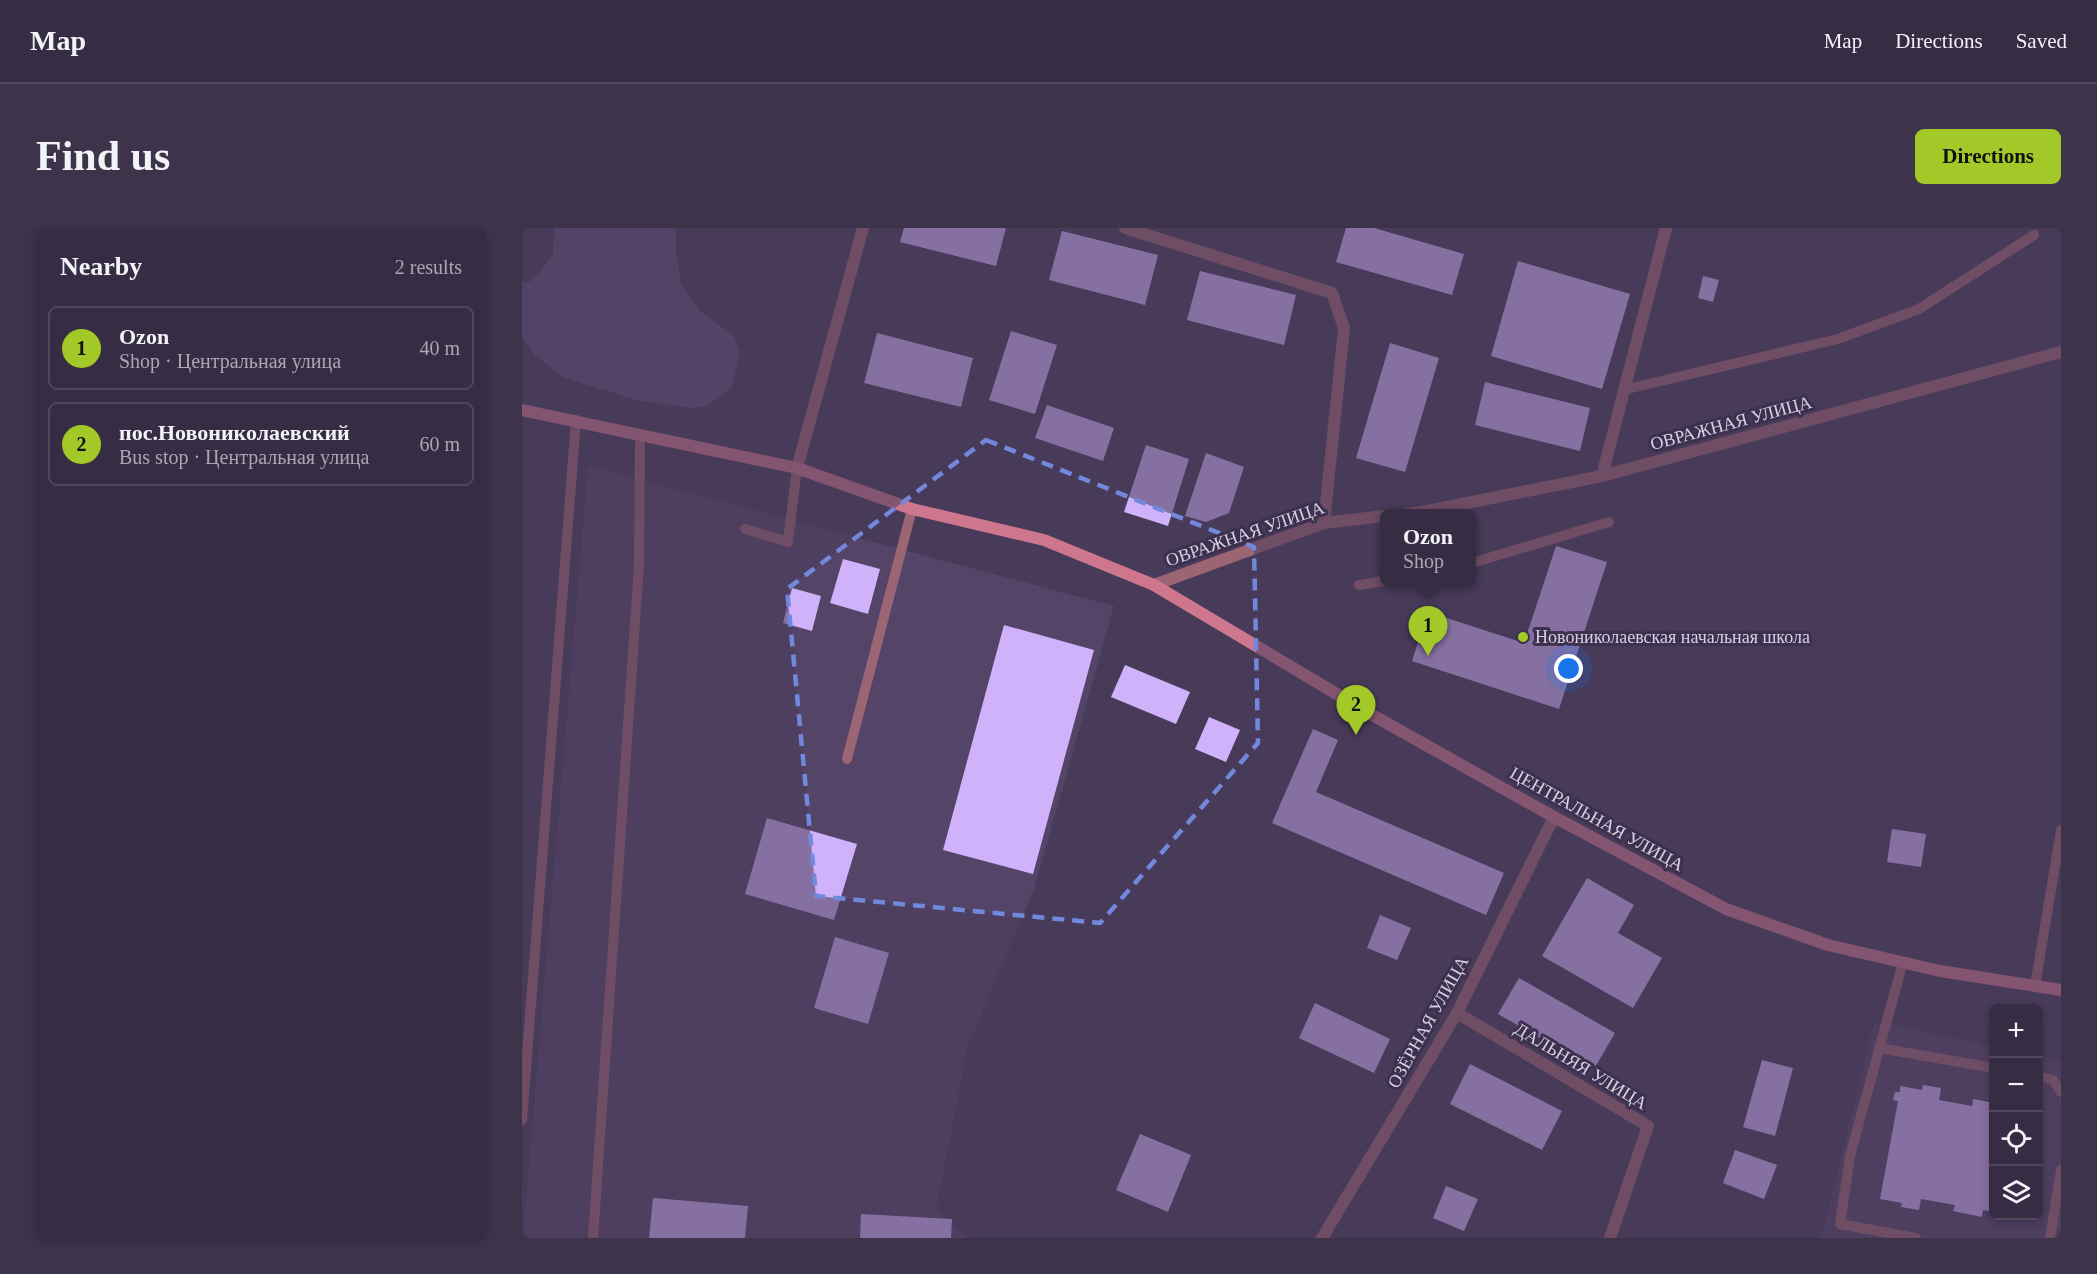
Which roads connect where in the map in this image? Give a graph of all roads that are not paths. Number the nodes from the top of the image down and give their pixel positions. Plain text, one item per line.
1 (863, 228) edge
2 (1125, 228) edge
3 (1666, 228) edge
4 (2034, 234) dead end
5 (2061, 352) edge
6 (1623, 390) junction
7 (522, 410) edge
8 (576, 420) junction
9 (640, 435) junction
10 (797, 468) junction
11 (1602, 476) junction
12 (912, 508) junction
13 (1442, 509) edge
14 (1380, 516) edge
15 (1609, 522) dead end
16 (1324, 523) junction
17 (745, 529) dead end
18 (1476, 562) edge
19 (1380, 582) edge
20 (1154, 585) junction
21 (1359, 585) dead end
22 (847, 759) dead end
23 (1554, 817) junction
24 (2061, 830) edge
25 (1903, 962) junction
26 (2035, 986) junction
27 (2061, 990) edge
28 (1457, 1013) junction
29 (1879, 1048) junction
30 (1989, 1067) edge
31 (2043, 1077) edge
32 (2061, 1092) edge
33 (522, 1120) edge
34 (2061, 1170) edge
35 (593, 1238) edge
36 (1322, 1238) edge
37 (1610, 1238) edge
38 (1916, 1238) edge
39 (2050, 1238) edge

1 - 10 street
2 - 16 street
3 - 6 street
4 - 6 lane
5 - 11 street, ОВРАЖНАЯ УЛИЦА
6 - 11 street
7 - 8 main road, ЦЕНТРАЛЬНАЯ УЛИЦА
8 - 9 main road, ЦЕНТРАЛЬНАЯ УЛИЦА
8 - 33 lane
9 - 10 main road, ЦЕНТРАЛЬНАЯ УЛИЦА
9 - 35 lane
10 - 12 main road, ЦЕНТРАЛЬНАЯ УЛИЦА
10 - 17 lane
11 - 13 street, ОВРАЖНАЯ УЛИЦА
12 - 20 main road, ЦЕНТРАЛЬНАЯ УЛИЦА
12 - 22 lane
14 - 16 street, ОВРАЖНАЯ УЛИЦА
15 - 18 lane
16 - 20 street, ОВРАЖНАЯ УЛИЦА
19 - 21 lane
20 - 23 main road, ЦЕНТРАЛЬНАЯ УЛИЦА
23 - 25 main road, ЦЕНТРАЛЬНАЯ УЛИЦА
23 - 28 street, ОЗЁРНАЯ УЛИЦА
24 - 26 lane
25 - 26 main road, ЦЕНТРАЛЬНАЯ УЛИЦА
25 - 29 lane
26 - 27 main road, ЦЕНТРАЛЬНАЯ УЛИЦА
28 - 36 street, ОЗЁРНАЯ УЛИЦА
28 - 37 street, ДАЛЬНЯЯ УЛИЦА
29 - 30 lane
29 - 38 lane
31 - 32 lane
34 - 39 lane

